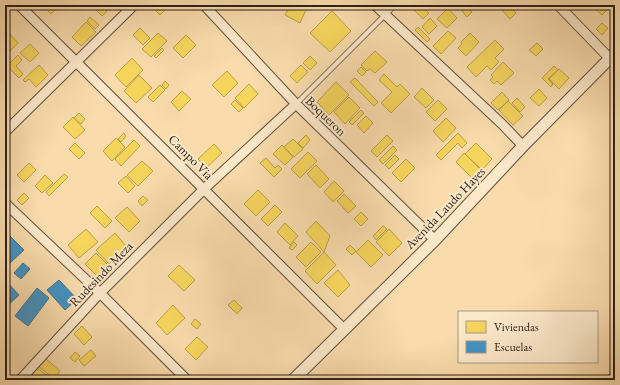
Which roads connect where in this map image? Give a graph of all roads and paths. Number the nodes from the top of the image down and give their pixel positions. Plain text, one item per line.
1 (19, 5) edge
2 (134, 5) edge
3 (204, 5) edge
4 (375, 5) edge
5 (395, 5) edge
6 (558, 5) edge
7 (385, 16) junction
8 (613, 58) edge
9 (76, 61) junction
10 (296, 104) junction
11 (5, 132) edge
12 (523, 146) junction
13 (204, 189) junction
14 (5, 203) edge
15 (435, 240) junction
16 (100, 293) junction
17 (344, 329) junction
18 (615, 376) edge
19 (20, 380) edge
20 (187, 380) edge
21 (292, 380) edge
22 (610, 380) edge

1 - 9 street, Campo Via
2 - 9 street
3 - 10 street, Boqueron
4 - 7 street
5 - 7 lane
6 - 8 street
7 - 10 lane
7 - 12 street
8 - 12 street, Avenida Laudo Hayes
9 - 11 street
9 - 13 street, Campo Via
10 - 13 street, Rudesindo Meza
10 - 15 street, Boqueron
12 - 15 street, Avenida Laudo Hayes
13 - 16 street, Rudesindo Meza
13 - 17 street, Campo Via
14 - 16 street
15 - 17 street, Avenida Laudo Hayes
16 - 19 street, Rudesindo Meza
16 - 20 street
17 - 21 street, Avenida Laudo Hayes
18 - 22 street

